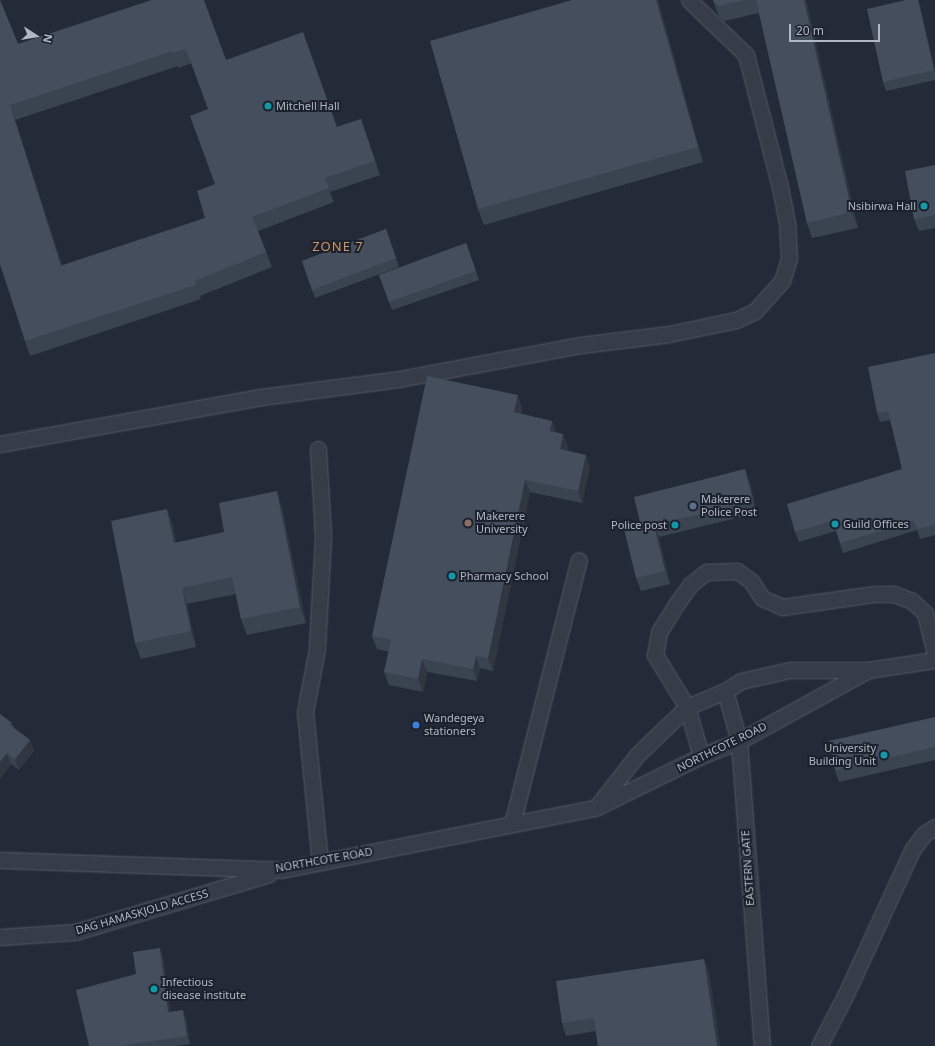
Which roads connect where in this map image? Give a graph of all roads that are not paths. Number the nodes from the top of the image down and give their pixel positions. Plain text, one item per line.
1 (689, 0) edge
2 (0, 444) edge
3 (318, 449) dead end
4 (578, 560) dead end
5 (935, 654) edge
6 (935, 660) edge
7 (868, 670) junction
8 (725, 691) junction
9 (687, 707) junction
10 (739, 742) junction
11 (701, 756) junction
12 (595, 808) junction
13 (512, 824) junction
14 (935, 827) edge
15 (0, 860) edge
16 (320, 862) junction
17 (281, 870) junction
18 (0, 937) edge
19 (762, 1046) edge
20 (818, 1046) edge

1 - 2 lane
3 - 16 lane
4 - 13 lane
5 - 9 lane
6 - 7 lane, NORTHCOTE ROAD
7 - 8 lane, NORTHCOTE ROAD
7 - 10 lane, NORTHCOTE ROAD
8 - 9 lane, NORTHCOTE ROAD
8 - 10 lane, EASTERN GATE
9 - 11 lane
9 - 12 lane, NORTHCOTE ROAD
10 - 11 lane, NORTHCOTE ROAD
10 - 19 lane, EASTERN GATE
11 - 12 lane, NORTHCOTE ROAD
12 - 13 lane, NORTHCOTE ROAD
13 - 16 lane, NORTHCOTE ROAD
14 - 20 lane
15 - 17 lane, NORTHCOTE ROAD
16 - 17 lane, NORTHCOTE ROAD
17 - 18 lane, DAG HAMASKJOLD ACCESS

